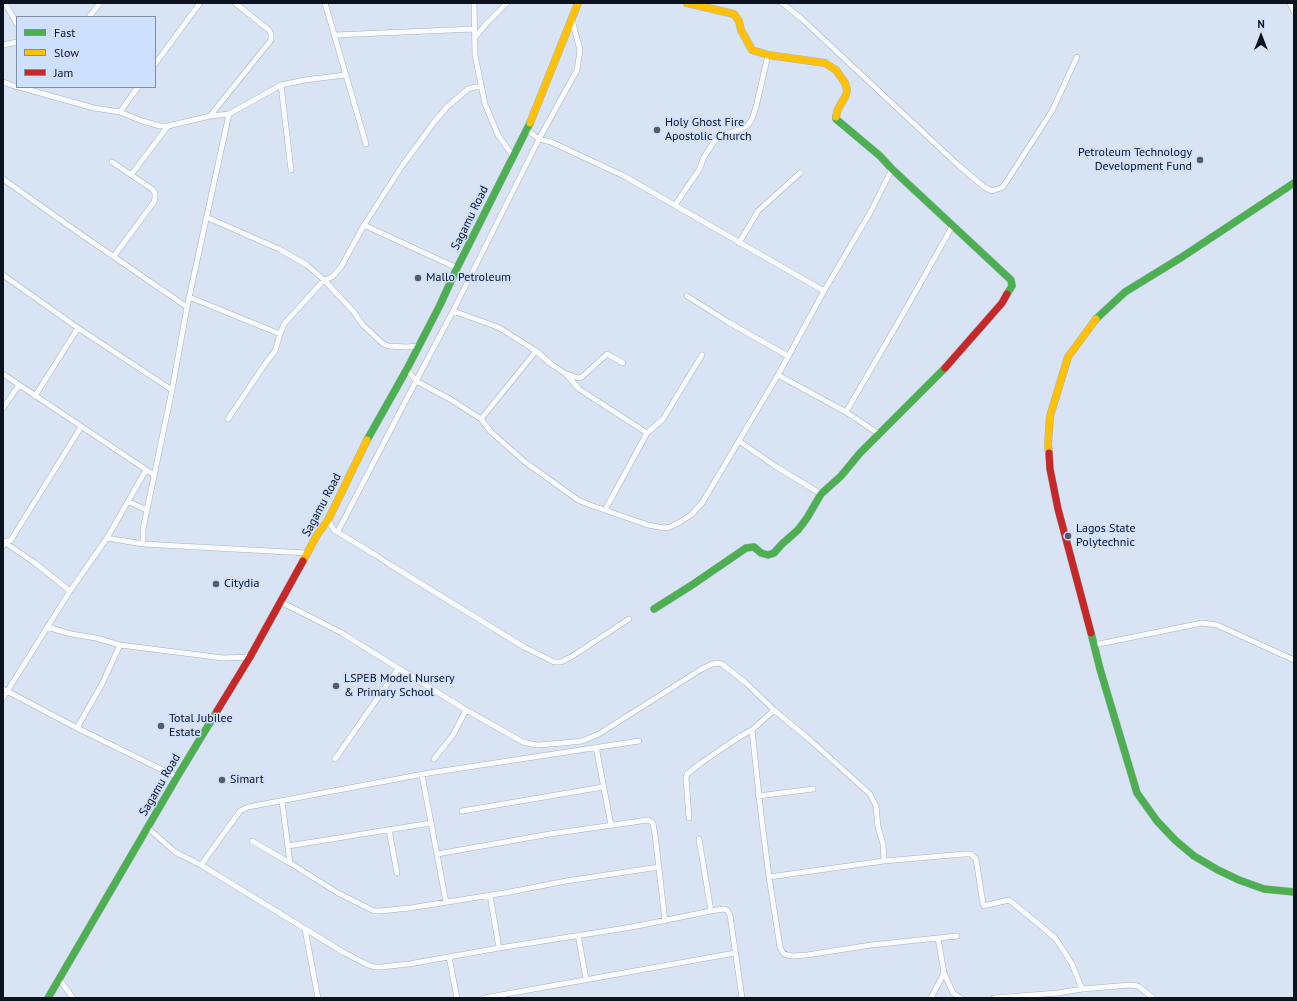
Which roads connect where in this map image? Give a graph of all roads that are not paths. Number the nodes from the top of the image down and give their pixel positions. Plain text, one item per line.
1 (5, 3) edge
2 (100, 3) edge
3 (200, 3) edge
4 (235, 3) edge
5 (325, 3) edge
6 (474, 3) edge
7 (507, 3) edge
8 (578, 3) edge
9 (687, 3) edge
10 (782, 3) edge
11 (1290, 3) edge
12 (1294, 12) edge
13 (90, 16) edge
14 (572, 18) junction
15 (16, 22) edge
16 (474, 29) junction
17 (335, 35) junction
18 (475, 37) junction
19 (16, 42) edge
20 (3, 45) edge
21 (768, 55) junction
22 (1077, 57) dead end
23 (156, 63) edge
24 (345, 75) junction
25 (3, 82) edge
26 (281, 85) junction
27 (16, 86) edge
28 (482, 86) junction
29 (137, 88) edge
30 (35, 89) edge
31 (120, 112) junction
32 (229, 114) junction
33 (210, 116) junction
34 (168, 126) junction
35 (527, 130) junction
36 (539, 139) junction
37 (366, 144) dead end
38 (513, 156) junction
39 (112, 162) dead end
40 (892, 169) junction
41 (291, 170) dead end
42 (800, 173) dead end
43 (131, 175) junction
44 (3, 179) edge
45 (1294, 183) edge
46 (675, 204) junction
47 (206, 217) junction
48 (364, 225) junction
49 (953, 225) junction
50 (739, 243) junction
51 (114, 256) junction
52 (457, 268) junction
53 (3, 275) edge
54 (324, 280) junction
55 (824, 291) junction
56 (687, 296) dead end
57 (190, 297) junction
58 (187, 307) junction
59 (453, 311) junction
60 (78, 328) junction
61 (280, 334) junction
62 (419, 346) junction
63 (536, 351) junction
64 (702, 355) dead end
65 (788, 356) junction
66 (623, 363) dead end
67 (407, 369) junction
68 (3, 374) edge
69 (566, 374) junction
70 (778, 375) junction
71 (416, 381) junction
72 (19, 385) junction
73 (172, 390) junction
74 (35, 396) junction
75 (3, 408) edge
76 (846, 412) junction
77 (481, 419) junction
78 (228, 420) dead end
79 (81, 427) junction
80 (647, 433) junction
81 (880, 434) junction
82 (739, 441) junction
83 (146, 470) junction
84 (154, 476) junction
85 (821, 494) junction
86 (129, 502) junction
87 (147, 510) junction
88 (605, 510) junction
89 (328, 520) junction
90 (338, 531) junction
91 (107, 538) junction
92 (3, 543) edge
93 (143, 544) junction
94 (308, 553) junction
95 (70, 591) junction
96 (281, 602) junction
97 (654, 609) dead end
98 (629, 619) dead end
99 (47, 628) junction
100 (120, 645) junction
101 (1094, 645) junction
102 (250, 657) junction
103 (1294, 660) edge
104 (398, 668) junction
105 (5, 690) edge
106 (3, 698) edge
107 (466, 710) junction
108 (774, 710) junction
109 (77, 728) junction
110 (752, 730) junction
111 (639, 741) dead end
112 (596, 747) junction
113 (335, 759) dead end
114 (434, 759) dead end
115 (422, 775) junction
116 (177, 777) junction
117 (603, 787) junction
118 (813, 789) dead end
119 (758, 796) junction
120 (282, 801) junction
121 (462, 811) dead end
122 (690, 818) dead end
123 (431, 823) junction
124 (611, 825) junction
125 (148, 828) junction
126 (389, 830) junction
127 (699, 839) dead end
128 (252, 841) dead end
129 (288, 846) junction
130 (437, 854) junction
131 (884, 861) junction
132 (290, 863) junction
133 (201, 865) junction
134 (659, 867) junction
135 (397, 873) dead end
136 (769, 877) junction
137 (1294, 892) edge
138 (490, 895) junction
139 (446, 902) junction
140 (711, 911) junction
141 (665, 921) junction
142 (305, 929) junction
143 (578, 935) junction
144 (957, 936) dead end
145 (938, 938) junction
146 (499, 948) junction
147 (735, 953) junction
148 (449, 957) junction
149 (944, 973) junction
150 (59, 979) junction
151 (586, 979) junction
152 (1082, 989) junction
153 (1059, 996) edge
154 (48, 998) edge
155 (73, 998) edge
156 (318, 998) edge
157 (457, 998) edge
158 (484, 998) edge
159 (742, 998) edge
160 (931, 998) edge
161 (961, 998) edge
162 (994, 998) edge
163 (1153, 998) edge

1 - 15 street
2 - 13 street
3 - 23 street
4 - 33 street
5 - 17 street
6 - 16 street
7 - 18 street
8 - 14 main road, Sagamu Road
9 - 21 main road
10 - 22 street
11 - 12 street
14 - 35 main road, Sagamu Road
14 - 36 street
16 - 17 street
16 - 18 street
17 - 24 street
18 - 28 street
19 - 20 street
21 - 40 main road
21 - 46 street
24 - 26 street
24 - 37 street
25 - 27 street
26 - 32 street
26 - 41 street
28 - 38 street
28 - 48 street
29 - 31 street
30 - 31 street
31 - 34 street
32 - 33 street
32 - 47 street
33 - 34 street
34 - 43 street
35 - 36 street
35 - 38 main road, Sagamu Road
36 - 46 street
36 - 59 street
38 - 52 main road, Sagamu Road
39 - 43 street
40 - 49 main road
40 - 55 street
42 - 50 street
43 - 51 street
44 - 51 street
45 - 101 main road
46 - 50 street
47 - 54 street
47 - 57 street
48 - 52 street
48 - 54 street
49 - 76 street
49 - 81 main road
50 - 55 street
51 - 58 street
52 - 62 main road, Sagamu Road
53 - 60 street
54 - 61 street
54 - 62 street
55 - 65 street
56 - 65 street
57 - 58 street
57 - 61 street
58 - 73 street
59 - 63 street
59 - 71 street
60 - 73 street
60 - 74 street
61 - 78 street
62 - 67 main road, Sagamu Road
63 - 69 street
63 - 77 street
64 - 80 street
65 - 70 street
66 - 69 street
67 - 71 street
67 - 89 main road, Sagamu Road
68 - 72 street
69 - 80 street
70 - 76 street
70 - 82 street
71 - 77 street
71 - 90 street
72 - 74 street
72 - 75 street
73 - 84 street
74 - 79 street
76 - 81 street
77 - 88 street
79 - 83 street
79 - 92 street
80 - 88 street
81 - 85 main road
82 - 85 street
82 - 88 street
83 - 84 street
83 - 86 street
84 - 87 street
85 - 97 main road
86 - 87 street
86 - 91 street
87 - 93 street
89 - 90 street
89 - 94 main road, Sagamu Road
90 - 98 street
91 - 93 street
91 - 95 street
92 - 95 street
93 - 94 street
94 - 96 main road, Sagamu Road
95 - 99 street
96 - 102 main road, Sagamu Road
96 - 104 street
99 - 100 street
99 - 105 street
100 - 102 street
100 - 109 street
101 - 103 street
101 - 137 main road
102 - 116 main road, Sagamu Road
104 - 107 street
104 - 113 street
105 - 106 street
105 - 109 street
107 - 108 street
107 - 114 street
108 - 110 street
108 - 131 street
109 - 116 street
110 - 119 street
110 - 122 street
111 - 112 street
112 - 115 street
112 - 117 street
115 - 120 street
115 - 123 street
116 - 125 main road, Sagamu Road
117 - 121 street
117 - 124 street
118 - 119 street
119 - 136 street
120 - 129 street
120 - 133 street
123 - 126 street
123 - 130 street
124 - 130 street
124 - 134 street
125 - 133 street
125 - 150 main road, Sagamu Road
126 - 129 street
126 - 135 street
127 - 140 street
128 - 132 street
129 - 132 street
130 - 139 street
131 - 136 street
131 - 152 street
132 - 139 street
133 - 142 street
134 - 138 street
134 - 141 street
136 - 145 street
138 - 139 street
138 - 146 street
140 - 141 street
140 - 147 street
141 - 143 street
142 - 148 street
142 - 156 street
143 - 146 street
143 - 151 street
144 - 145 street
145 - 149 street
146 - 148 street
147 - 151 street
147 - 159 street
148 - 157 street
149 - 160 street
149 - 161 street
150 - 154 main road, Sagamu Road
150 - 155 street
151 - 158 street
152 - 153 street
152 - 163 street
153 - 162 street

